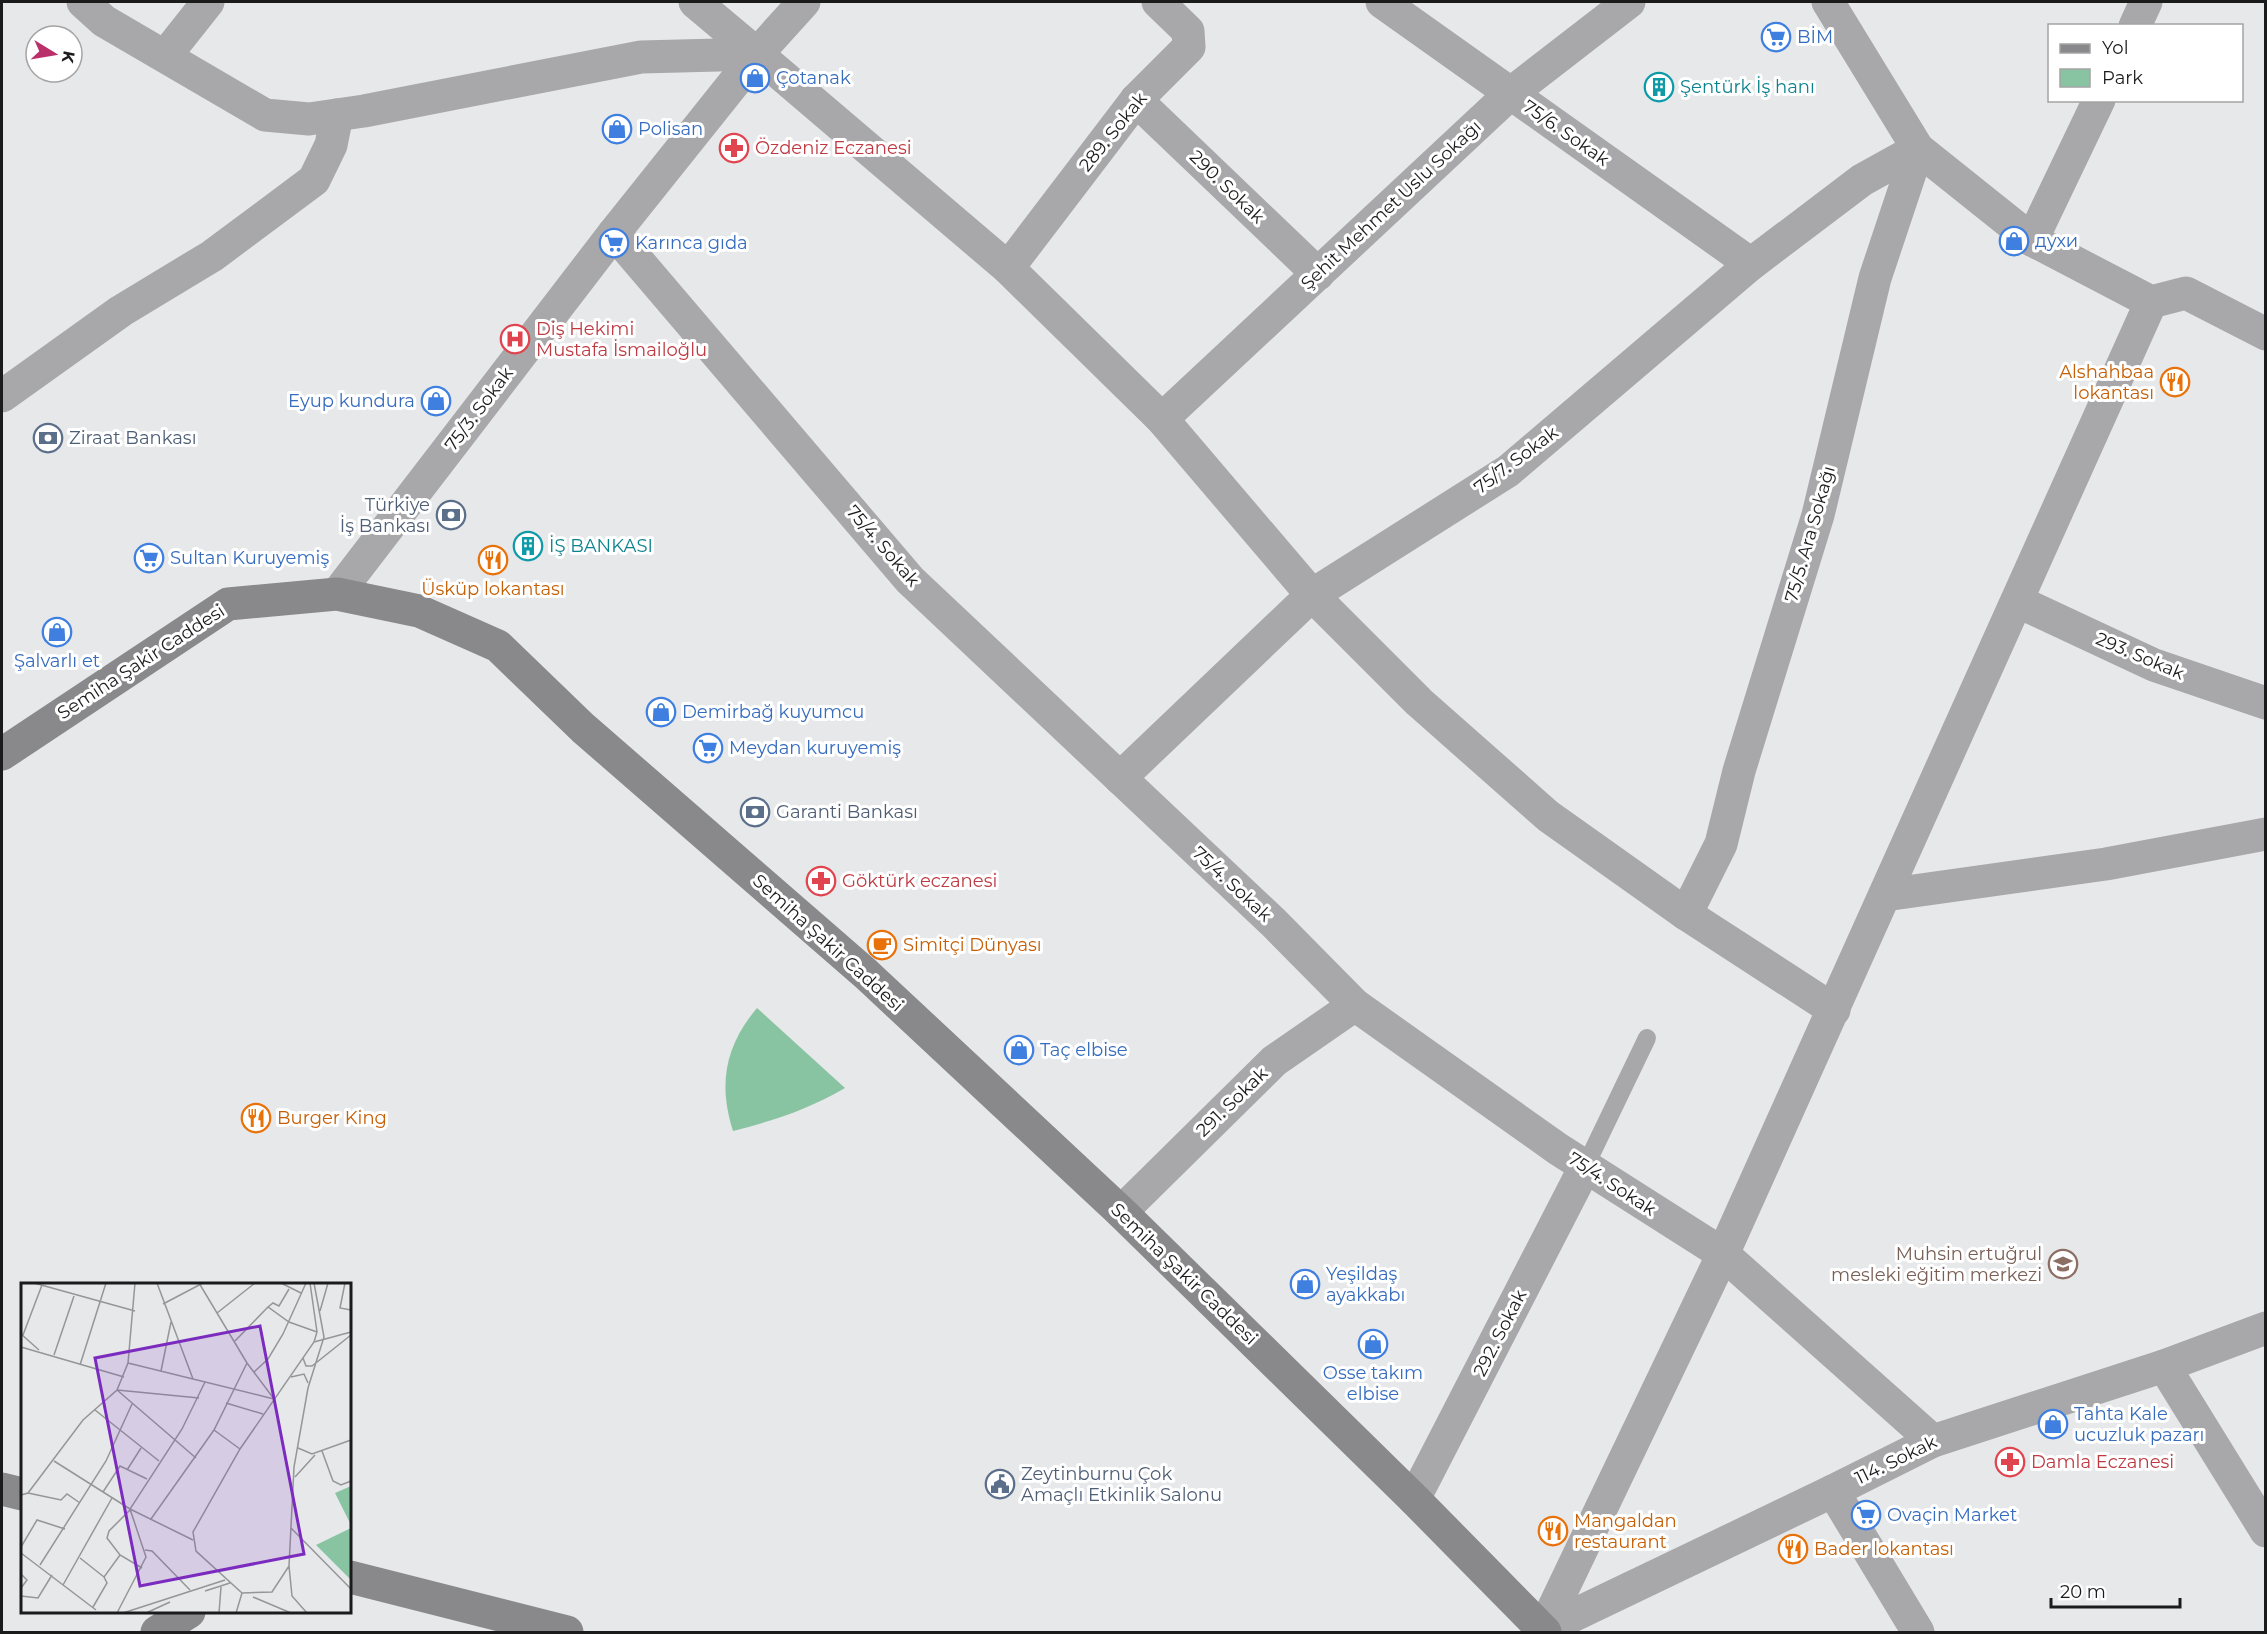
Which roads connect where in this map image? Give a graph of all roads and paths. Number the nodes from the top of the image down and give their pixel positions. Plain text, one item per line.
1 (83, 2) edge
2 (207, 2) edge
3 (695, 2) edge
4 (804, 2) edge
5 (1158, 2) edge
6 (1382, 2) edge
7 (1629, 2) edge
8 (1828, 2) edge
9 (2146, 2) edge
10 (2136, 24) edge
11 (757, 54) junction
12 (166, 55) junction
13 (1510, 93) junction
14 (1136, 100) junction
15 (2098, 102) edge
16 (337, 115) junction
17 (1918, 148) junction
18 (614, 233) junction
19 (2032, 240) junction
20 (1751, 264) junction
21 (1008, 268) junction
22 (1318, 274) junction
23 (2151, 302) junction
24 (2265, 334) edge
25 (2, 396) edge
26 (1162, 419) junction
27 (337, 594) junction
28 (1312, 595) junction
29 (2017, 601) junction
30 (2265, 703) edge
31 (2, 754) edge
32 (1120, 778) junction
33 (2265, 834) edge
34 (1885, 895) junction
35 (1686, 914) junction
36 (1354, 1005) junction
37 (1834, 1010) junction
38 (1647, 1038) dead end
39 (1585, 1167) junction
40 (1121, 1212) junction
41 (1724, 1254) junction
42 (2265, 1328) edge
43 (2164, 1366) junction
44 (1934, 1441) junction
45 (2, 1489) edge
46 (1833, 1491) junction
47 (21, 1494) edge
48 (1414, 1499) junction
49 (2265, 1531) edge
50 (351, 1577) edge
51 (186, 1613) edge
52 (1544, 1631) edge
53 (157, 1632) edge
54 (567, 1632) edge
55 (1918, 1632) edge

1 - 12 street
2 - 12 street
3 - 11 street
4 - 11 street, 75/3. Sokak
5 - 14 street, 289. Sokak
6 - 13 street, 75/6. Sokak
7 - 13 street, Şehit Mehmet Uslu Sokağı
8 - 17 street
9 - 10 street
11 - 16 street
11 - 18 street, 75/3. Sokak
11 - 21 street
12 - 16 street
13 - 20 street, 75/6. Sokak
13 - 22 street, Şehit Mehmet Uslu Sokağı
14 - 21 street, 289. Sokak
14 - 22 street, 290. Sokak
15 - 19 street
16 - 25 street
17 - 19 street
17 - 20 street, 75/7. Sokak
17 - 35 street, 75/5. Ara Sokağı
18 - 27 street, 75/3. Sokak
18 - 32 street, 75/4. Sokak
19 - 23 street
20 - 28 street, 75/7. Sokak
21 - 26 street
22 - 26 street, Şehit Mehmet Uslu Sokağı
23 - 24 street
23 - 29 street
26 - 28 street
27 - 31 main road, Semiha Şakir Caddesi
27 - 40 main road, Semiha Şakir Caddesi
28 - 32 street, 75/7. Sokak
28 - 35 street
29 - 30 street, 293. Sokak
29 - 34 street
32 - 36 street, 75/4. Sokak
33 - 34 street
34 - 37 street
35 - 37 street
36 - 39 street, 75/4. Sokak
36 - 40 street, 291. Sokak
37 - 41 street
38 - 39 lane
39 - 41 street, 75/4. Sokak
39 - 48 street, 292. Sokak
40 - 48 main road, Semiha Şakir Caddesi
41 - 44 street, 75/4. Sokak
41 - 52 street
42 - 43 street, 114. Sokak
43 - 44 street, 114. Sokak
43 - 49 street
44 - 46 street, 114. Sokak
45 - 47 main road
46 - 52 street, 114. Sokak
46 - 55 street
48 - 52 main road, Semiha Şakir Caddesi
50 - 54 main road
51 - 53 main road

